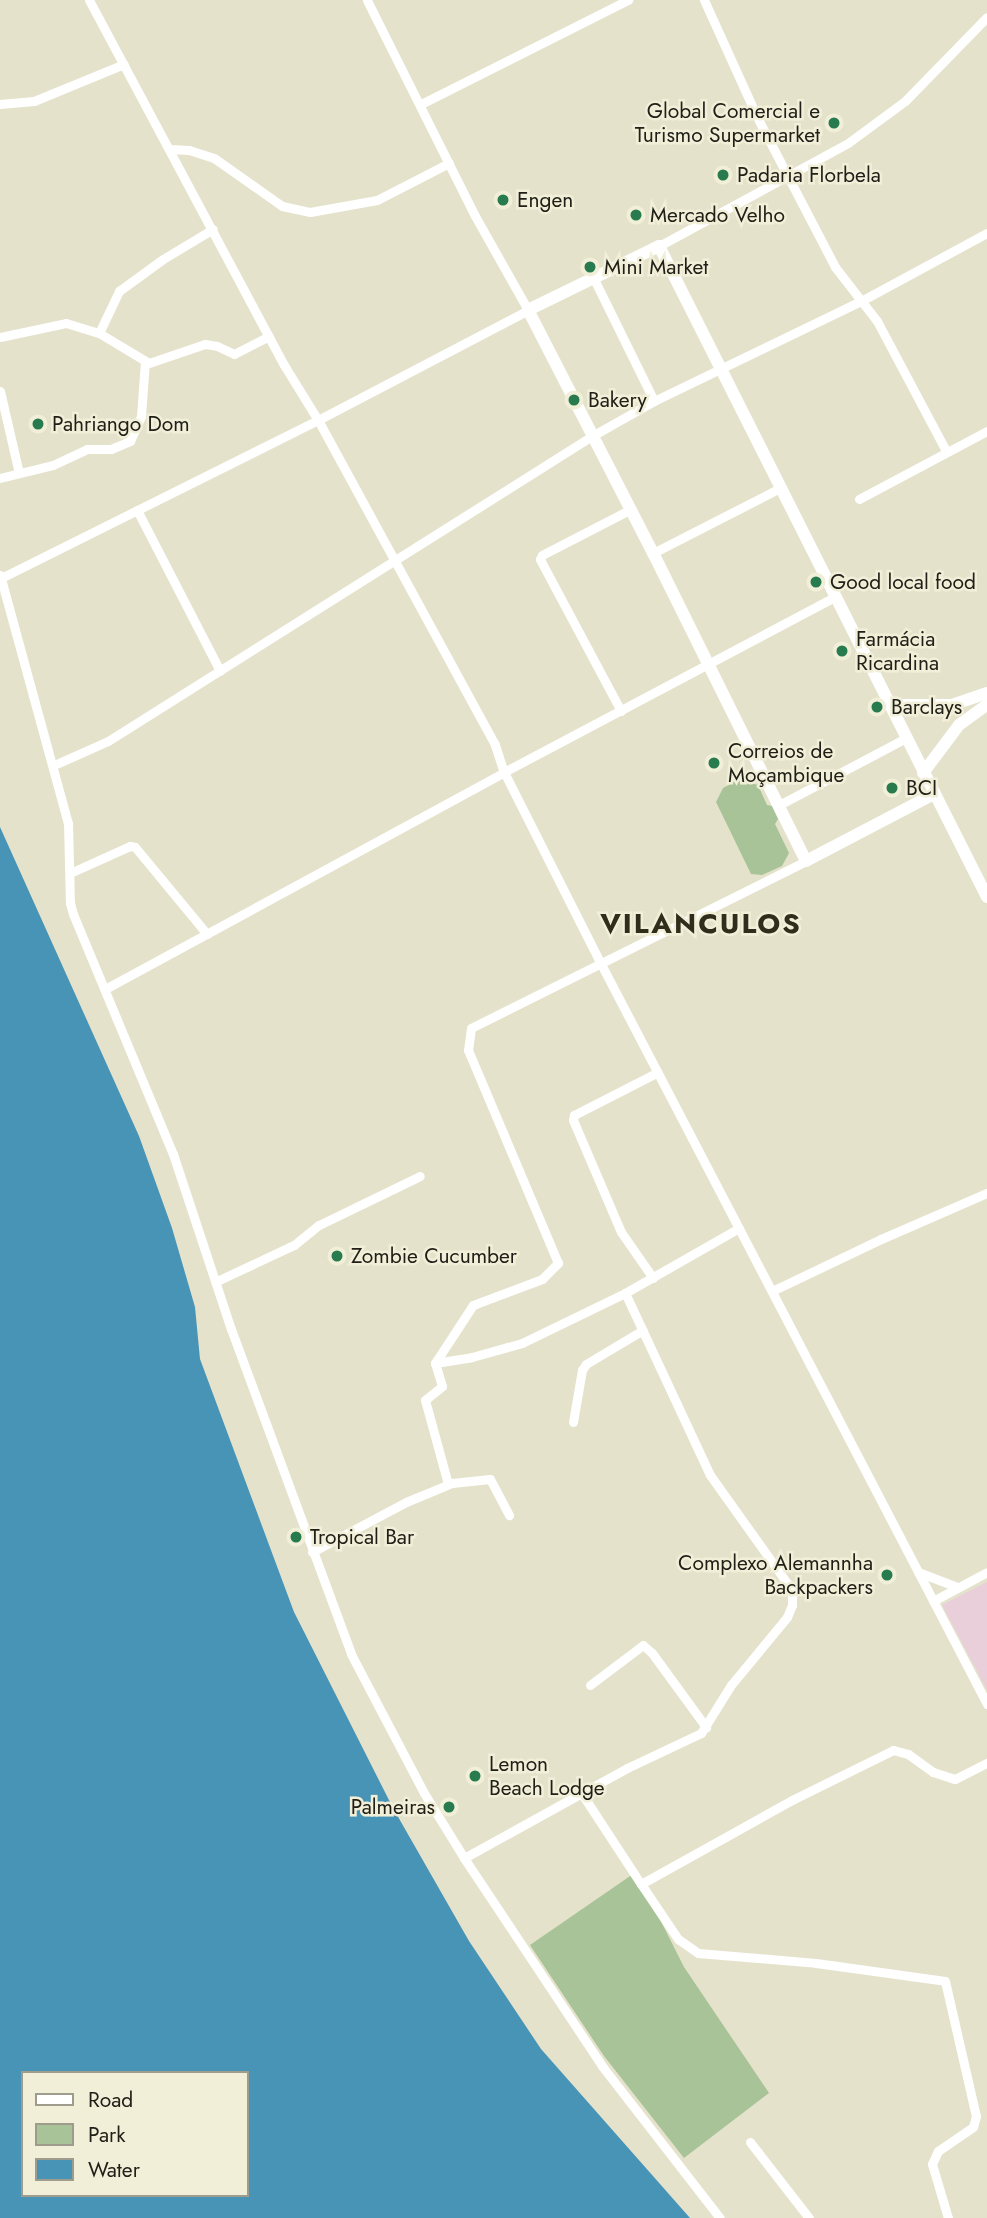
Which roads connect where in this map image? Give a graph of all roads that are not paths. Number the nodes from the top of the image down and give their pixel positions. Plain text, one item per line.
1 (89, 0) edge
2 (367, 0) edge
3 (628, 0) edge
4 (704, 0) edge
5 (987, 18) edge
6 (124, 64) junction
7 (0, 104) edge
8 (421, 104) junction
9 (170, 149) junction
10 (449, 163) junction
11 (788, 177) junction
12 (213, 229) junction
13 (987, 233) edge
14 (659, 246) junction
15 (593, 277) junction
16 (861, 301) junction
17 (527, 310) junction
18 (99, 333) junction
19 (269, 336) junction
20 (0, 337) edge
21 (145, 362) junction
22 (721, 369) junction
23 (0, 391) edge
24 (654, 401) junction
25 (318, 420) junction
26 (987, 432) edge
27 (592, 436) junction
28 (946, 452) junction
29 (19, 473) junction
30 (0, 478) edge
31 (780, 488) junction
32 (859, 499) dead end
33 (631, 509) junction
34 (136, 510) junction
35 (653, 553) junction
36 (394, 559) junction
37 (0, 576) edge
38 (835, 597) junction
39 (709, 665) junction
40 (220, 671) junction
41 (987, 693) edge
42 (890, 705) junction
43 (987, 705) edge
44 (621, 711) junction
45 (906, 738) junction
46 (54, 765) junction
47 (504, 772) junction
48 (923, 773) junction
49 (934, 794) junction
50 (779, 805) junction
51 (806, 860) junction
52 (70, 873) junction
53 (987, 897) edge
54 (207, 934) junction
55 (601, 964) junction
56 (106, 989) junction
57 (658, 1072) junction
58 (420, 1176) dead end
59 (987, 1193) edge
60 (739, 1228) junction
61 (653, 1278) junction
62 (217, 1281) junction
63 (772, 1291) junction
64 (625, 1293) junction
65 (643, 1330) junction
66 (435, 1363) junction
67 (573, 1422) dead end
68 (449, 1485) junction
69 (509, 1515) dead end
70 (312, 1552) junction
71 (918, 1572) junction
72 (987, 1572) edge
73 (957, 1587) junction
74 (933, 1601) junction
75 (590, 1685) dead end
76 (987, 1704) edge
77 (706, 1727) junction
78 (987, 1763) edge
79 (582, 1794) junction
80 (464, 1858) junction
81 (640, 1884) junction
82 (750, 2142) dead end
83 (720, 2218) edge
84 (809, 2218) edge
85 (948, 2218) edge

1 - 6 street
2 - 8 street
3 - 8 street
4 - 11 street
5 - 11 street
6 - 7 street
6 - 9 street
8 - 10 street
9 - 10 street
9 - 12 street
10 - 17 street
11 - 14 street
11 - 16 street
12 - 18 street
12 - 19 street
13 - 16 street
14 - 15 main road
14 - 22 main road
15 - 17 main road
15 - 24 street
16 - 22 street
16 - 28 street
17 - 25 street
17 - 27 main road
18 - 20 street
18 - 21 street
19 - 21 street
19 - 25 street
21 - 29 street
22 - 24 street
22 - 31 main road
23 - 29 street
24 - 27 street
25 - 34 street
25 - 36 street
26 - 28 street
27 - 33 main road
27 - 36 street
28 - 32 street
29 - 30 street
31 - 35 street
31 - 38 main road
33 - 35 main road
33 - 44 street
34 - 37 street
34 - 40 street
35 - 39 main road
36 - 40 street
36 - 47 street
37 - 46 street
38 - 39 street
38 - 42 main road
39 - 44 street
39 - 50 main road
40 - 46 street
41 - 42 main road
42 - 45 main road
43 - 48 main road
44 - 47 street
45 - 48 main road
45 - 50 street
46 - 52 street
47 - 54 street
47 - 55 street
48 - 49 main road
49 - 51 main road
49 - 53 main road
50 - 51 main road
51 - 55 street
52 - 54 street
52 - 56 street
54 - 56 street
55 - 57 street
55 - 66 street
56 - 62 street
57 - 60 street
57 - 61 street
58 - 62 street
59 - 63 street
60 - 61 street
60 - 63 street
61 - 64 street
62 - 70 street
63 - 71 street
64 - 65 street
64 - 66 street
65 - 67 street
65 - 77 street
66 - 68 street
68 - 69 street
68 - 70 street
70 - 80 street
71 - 73 street
71 - 74 street
72 - 73 street
73 - 74 street
74 - 76 street
75 - 77 street
77 - 79 street
78 - 81 street
79 - 80 street
79 - 81 street
80 - 83 street
81 - 85 street
82 - 84 street

